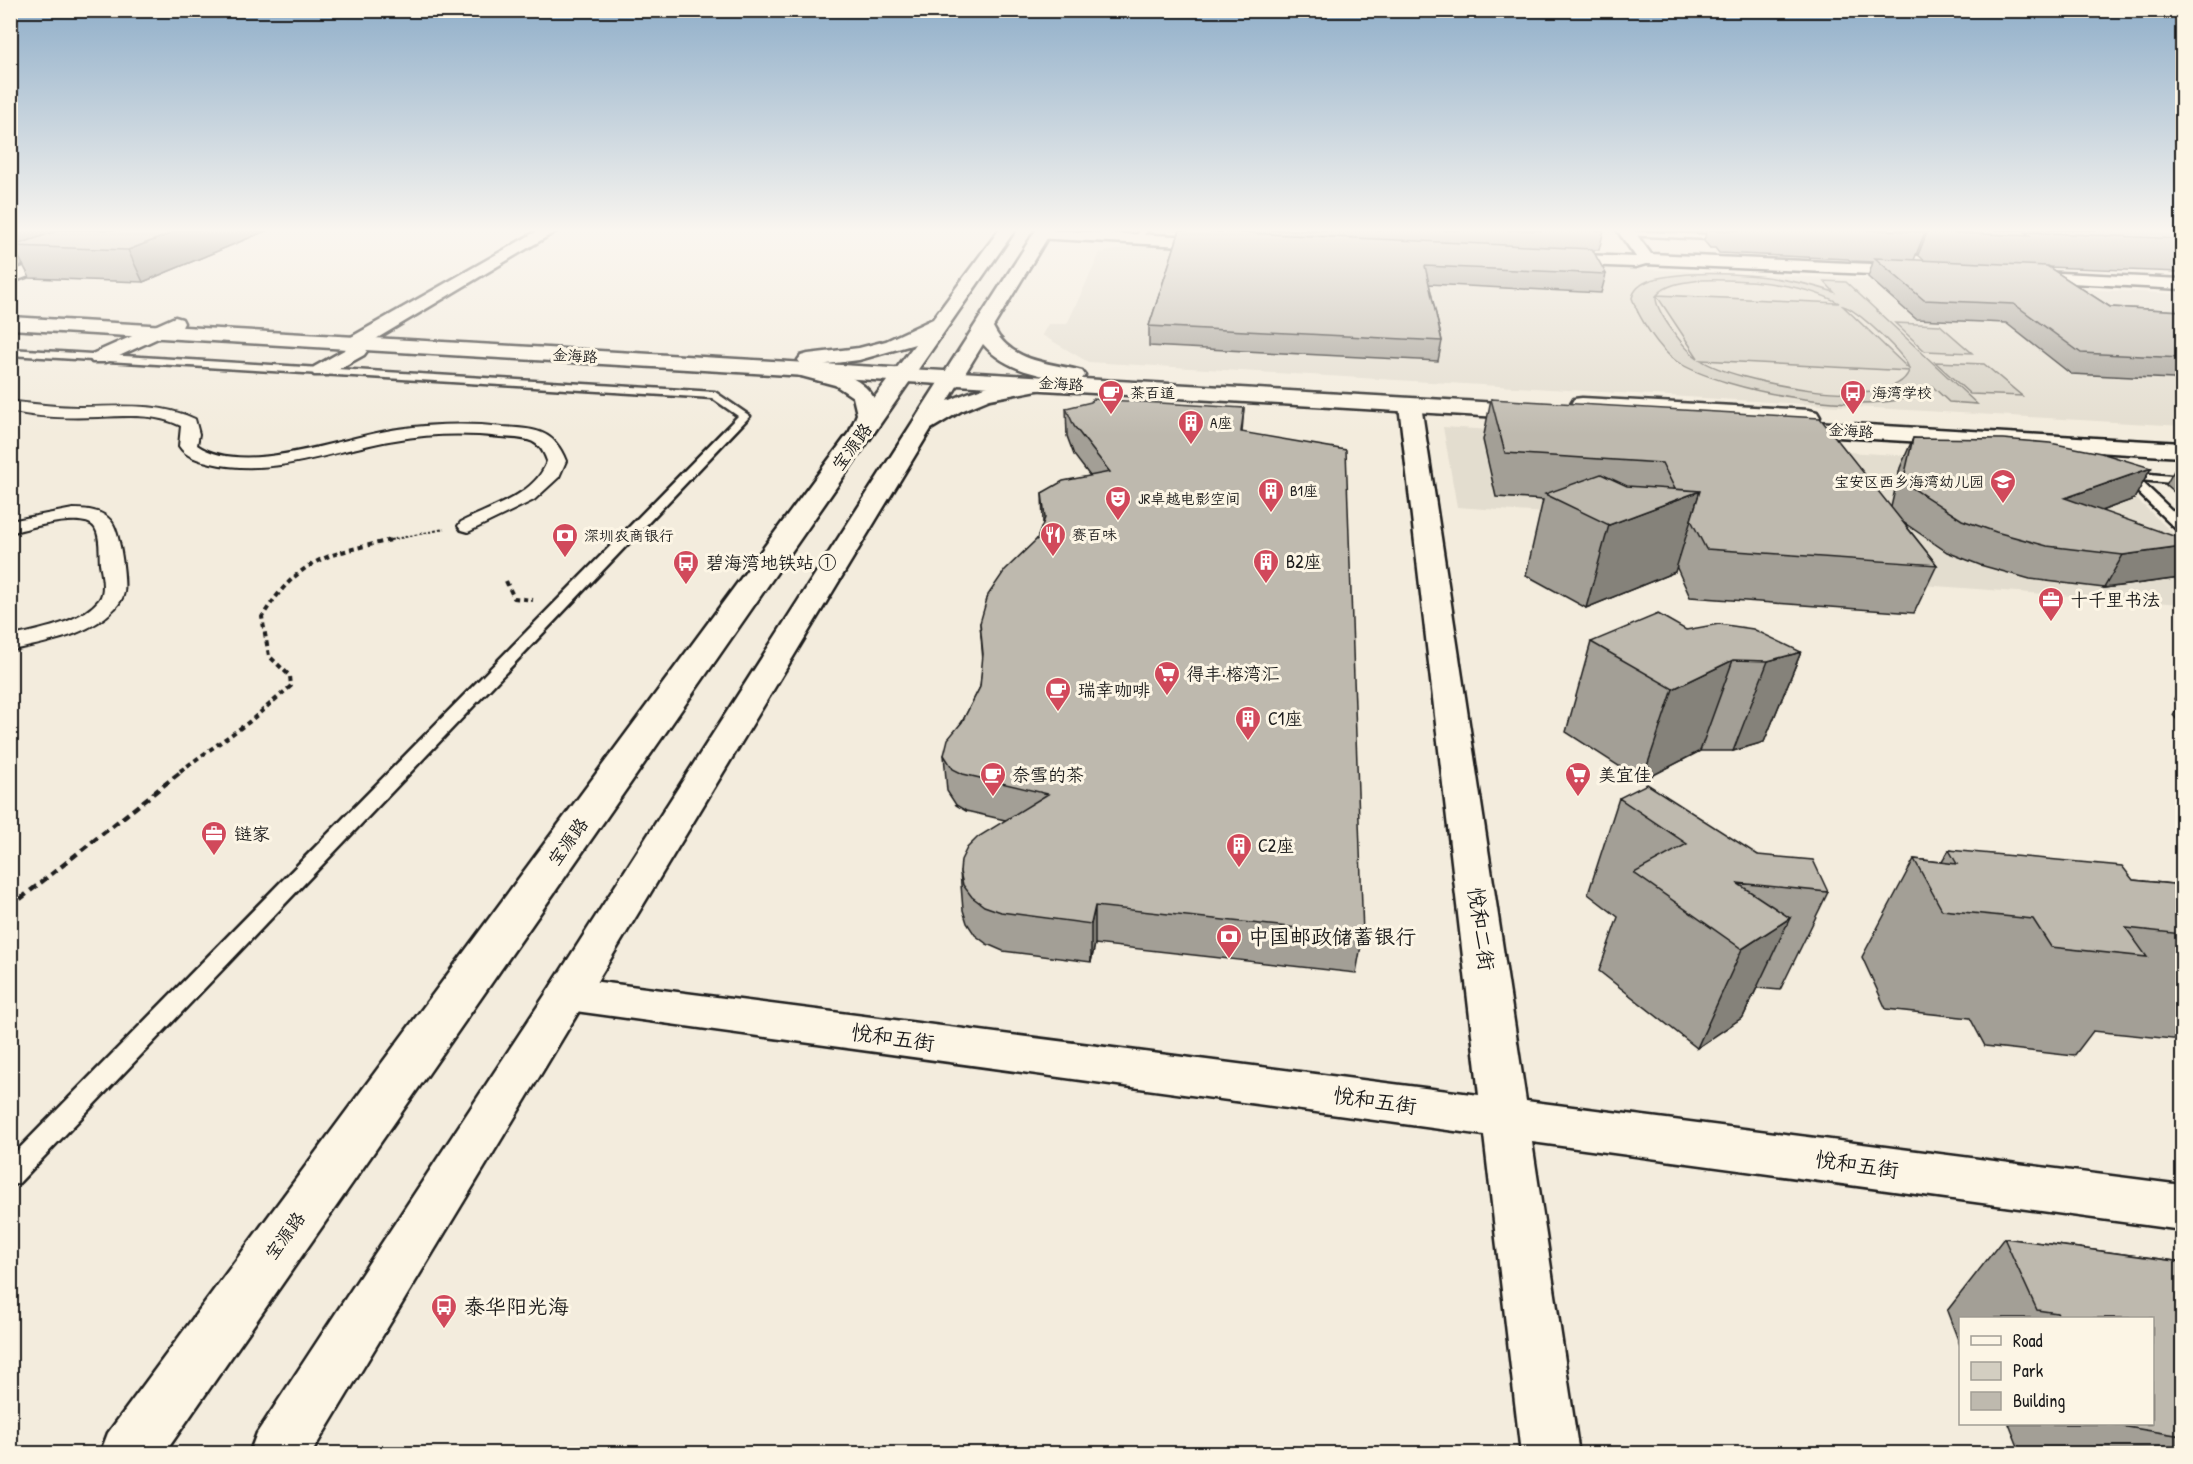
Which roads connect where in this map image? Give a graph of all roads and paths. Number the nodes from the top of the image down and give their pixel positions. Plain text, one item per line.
1 (432, 298) edge
2 (958, 298) edge
3 (1000, 298) edge
4 (10, 313) edge
5 (943, 320) junction
6 (10, 323) edge
7 (176, 323) junction
8 (983, 326) junction
9 (156, 332) junction
10 (361, 339) junction
11 (10, 352) edge
12 (99, 358) junction
13 (802, 365) junction
14 (908, 370) junction
15 (321, 371) junction
16 (955, 373) junction
17 (1075, 375) junction
18 (1046, 383) junction
19 (12, 404) edge
20 (1410, 405) junction
21 (1558, 408) junction
22 (917, 431) junction
23 (859, 437) junction
24 (2182, 439) edge
25 (2182, 450) edge
26 (2182, 480) edge
27 (468, 526) joint
28 (10, 527) edge
29 (2182, 527) edge
30 (506, 581) dead end
31 (564, 602) junction
32 (10, 644) edge
33 (10, 907) edge
34 (568, 994) junction
35 (1507, 1119) junction
36 (10, 1175) edge
37 (2182, 1208) edge
38 (132, 1449) edge
39 (278, 1454) edge
40 (1550, 1454) edge

1 - 10 street
2 - 5 street, 宝源路
3 - 8 street
4 - 7 street, 金海路
5 - 13 street
5 - 14 street, 宝源路
6 - 9 street, 金海路
7 - 9 street
7 - 10 street, 金海路
8 - 16 street
8 - 17 street
9 - 10 street, 金海路
9 - 12 street
10 - 13 street, 金海路
10 - 15 street
11 - 12 lane
12 - 15 lane
13 - 14 street, 金海路
13 - 23 street
14 - 16 street, 金海路
14 - 23 street, 宝源路
15 - 31 lane
16 - 17 street, 金海路
16 - 18 street, 金海路
16 - 22 street
17 - 21 street, 金海路
18 - 20 street, 金海路
18 - 22 street
19 - 27 street
20 - 21 street, 金海路
20 - 35 street, 悦和二街
21 - 24 street, 金海路
21 - 25 street, 金海路
22 - 34 street
23 - 38 street, 宝源路
26 - 29 lane
27 - 33 path
28 - 32 street
30 - 31 path
31 - 36 lane
34 - 35 street, 悦和五街
34 - 39 street
35 - 37 street, 悦和五街
35 - 40 street, 悦和二街

